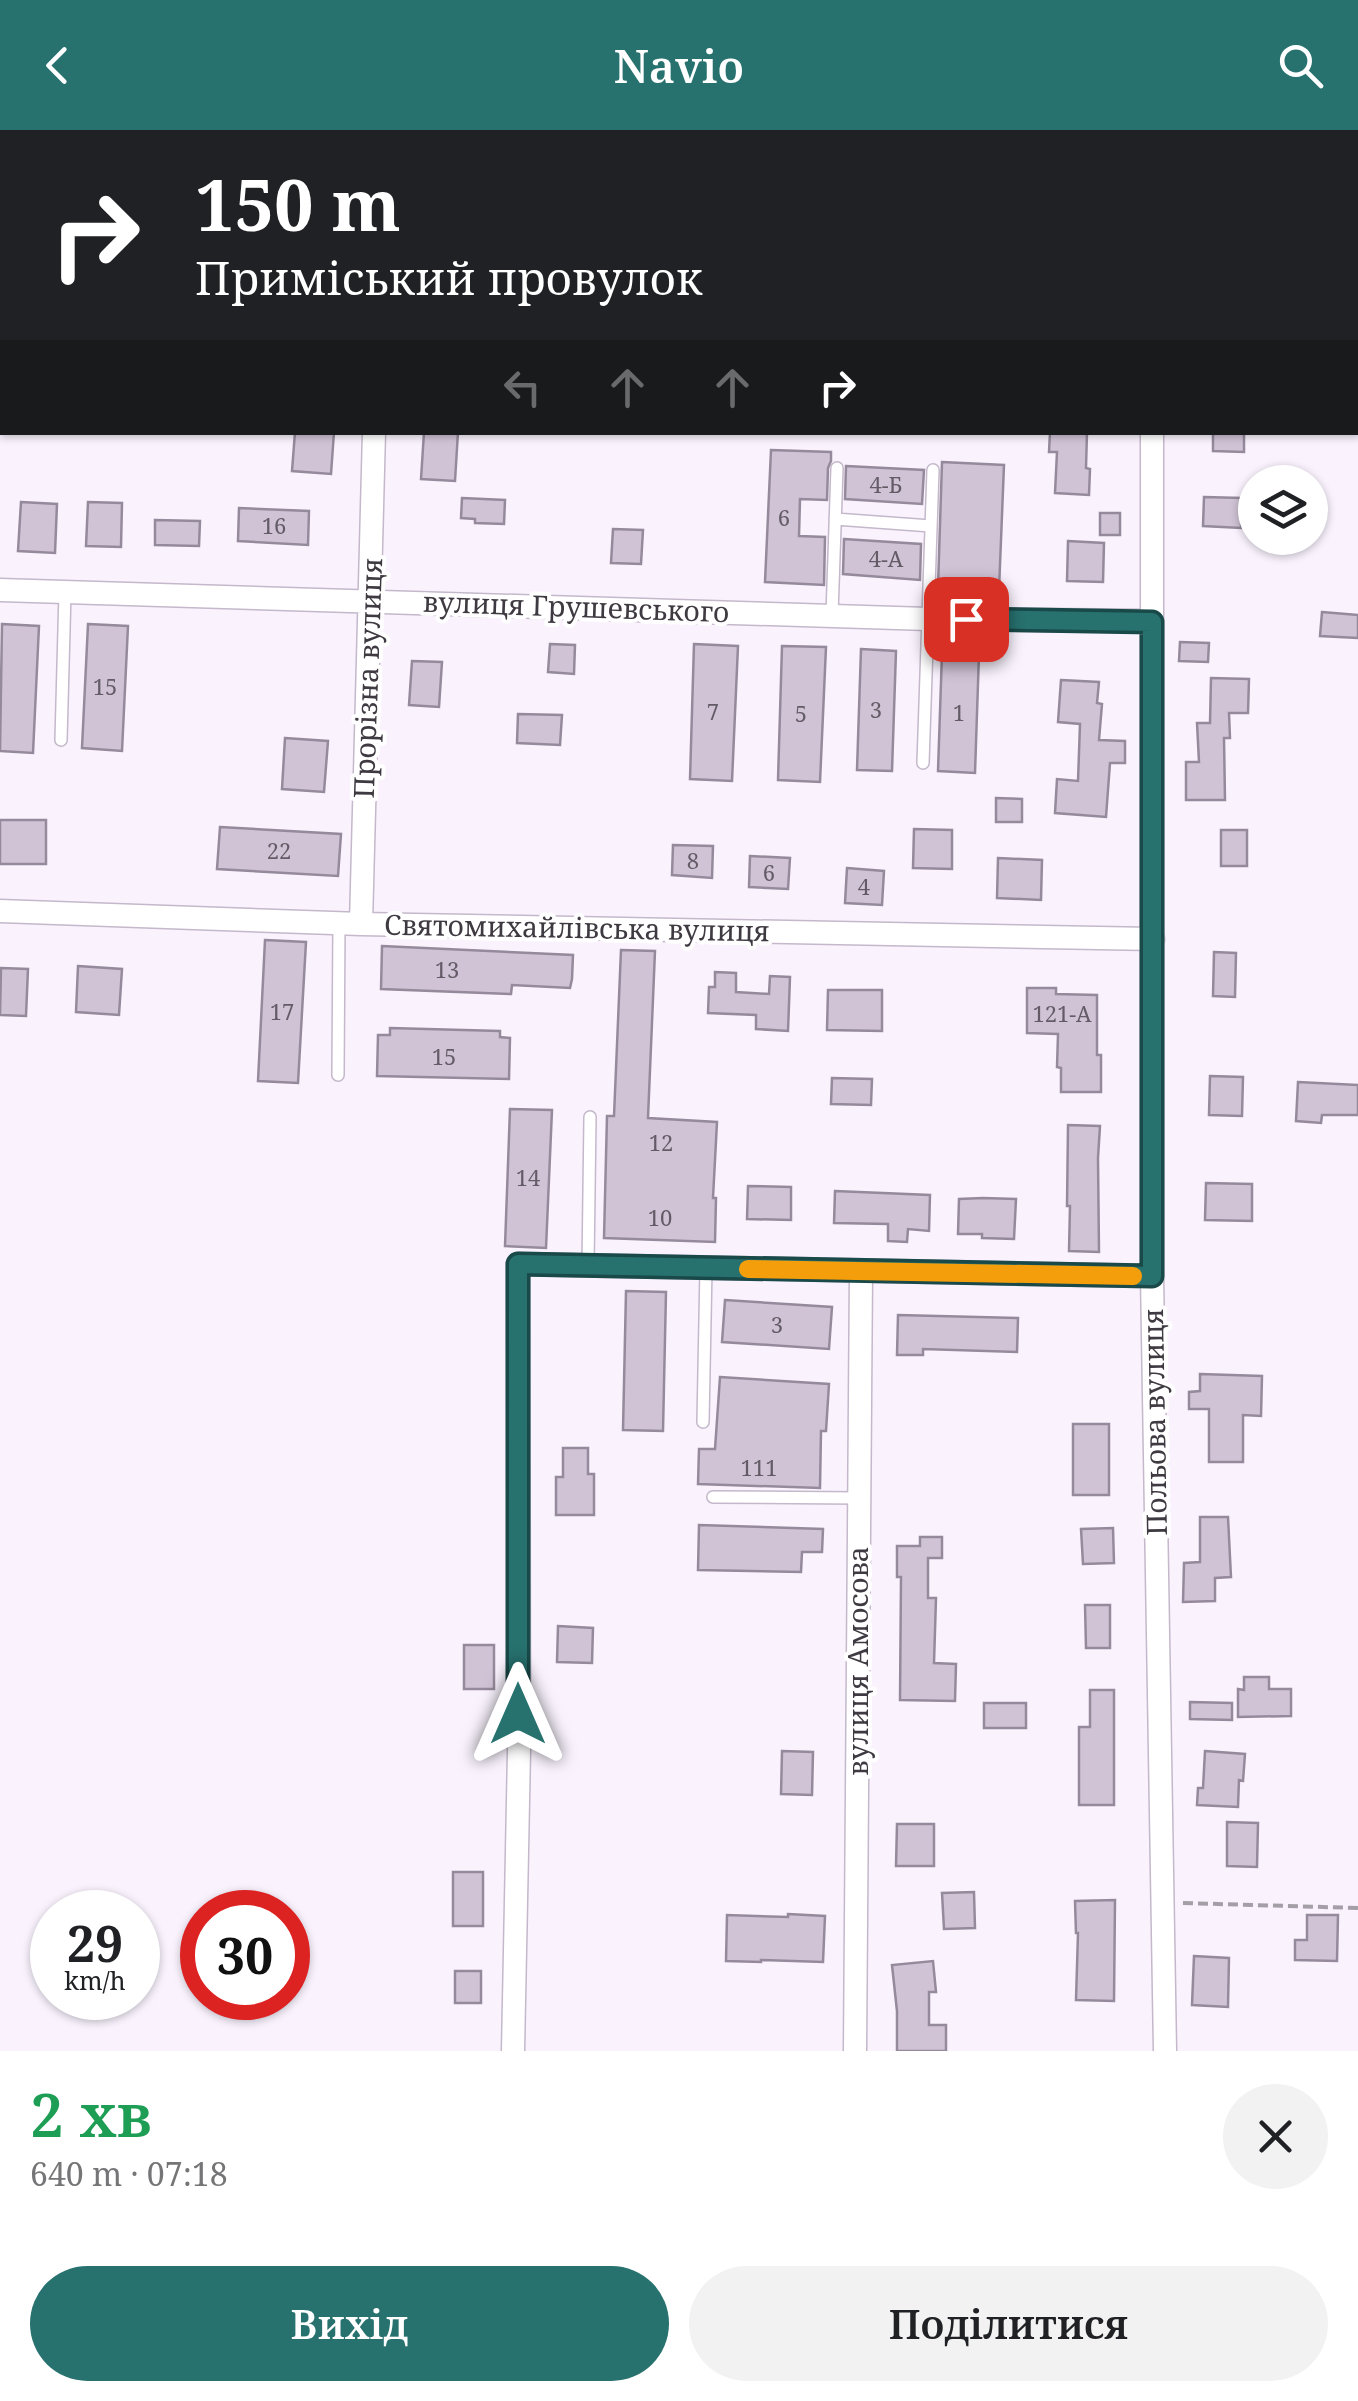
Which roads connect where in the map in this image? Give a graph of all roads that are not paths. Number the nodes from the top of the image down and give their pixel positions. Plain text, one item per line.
1 (374, 435) edge
2 (1152, 435) edge
3 (837, 468) dead end
4 (933, 470) dead end
5 (835, 519) junction
6 (931, 526) junction
7 (0, 590) edge
8 (64, 592) junction
9 (370, 600) junction
10 (832, 615) junction
11 (928, 619) junction
12 (1152, 622) junction
13 (61, 740) dead end
14 (923, 764) dead end
15 (0, 911) edge
16 (350, 923) junction
17 (1154, 939) junction
18 (338, 1074) dead end
19 (590, 1118) dead end
20 (588, 1266) junction
21 (706, 1268) junction
22 (861, 1272) junction
23 (1152, 1276) junction
24 (702, 1422) dead end
25 (713, 1497) dead end
26 (859, 1498) junction
27 (513, 2051) edge
28 (855, 2051) edge
29 (1165, 2051) edge

1 - 9 street, Прорізна вулиця
2 - 12 street, Польова вулиця
3 - 5 lane
4 - 6 lane
5 - 6 lane
5 - 10 lane
6 - 11 lane
7 - 8 street, вулиця Грушевського
8 - 9 street, вулиця Грушевського
8 - 13 lane
9 - 10 street, вулиця Грушевського
9 - 16 street, Прорізна вулиця
10 - 11 street, вулиця Грушевського
11 - 12 street, вулиця Грушевського
11 - 14 lane
12 - 17 street, Польова вулиця
15 - 16 street, Святомихайлівська вулиця
16 - 17 street, Святомихайлівська вулиця
16 - 18 lane
17 - 23 street, Польова вулиця
19 - 20 lane
20 - 21 street
20 - 27 street
21 - 22 street
21 - 24 lane
22 - 23 street
22 - 26 street, вулиця Амосова
23 - 29 street, Польова вулиця
25 - 26 lane
26 - 28 street, вулиця Амосова

